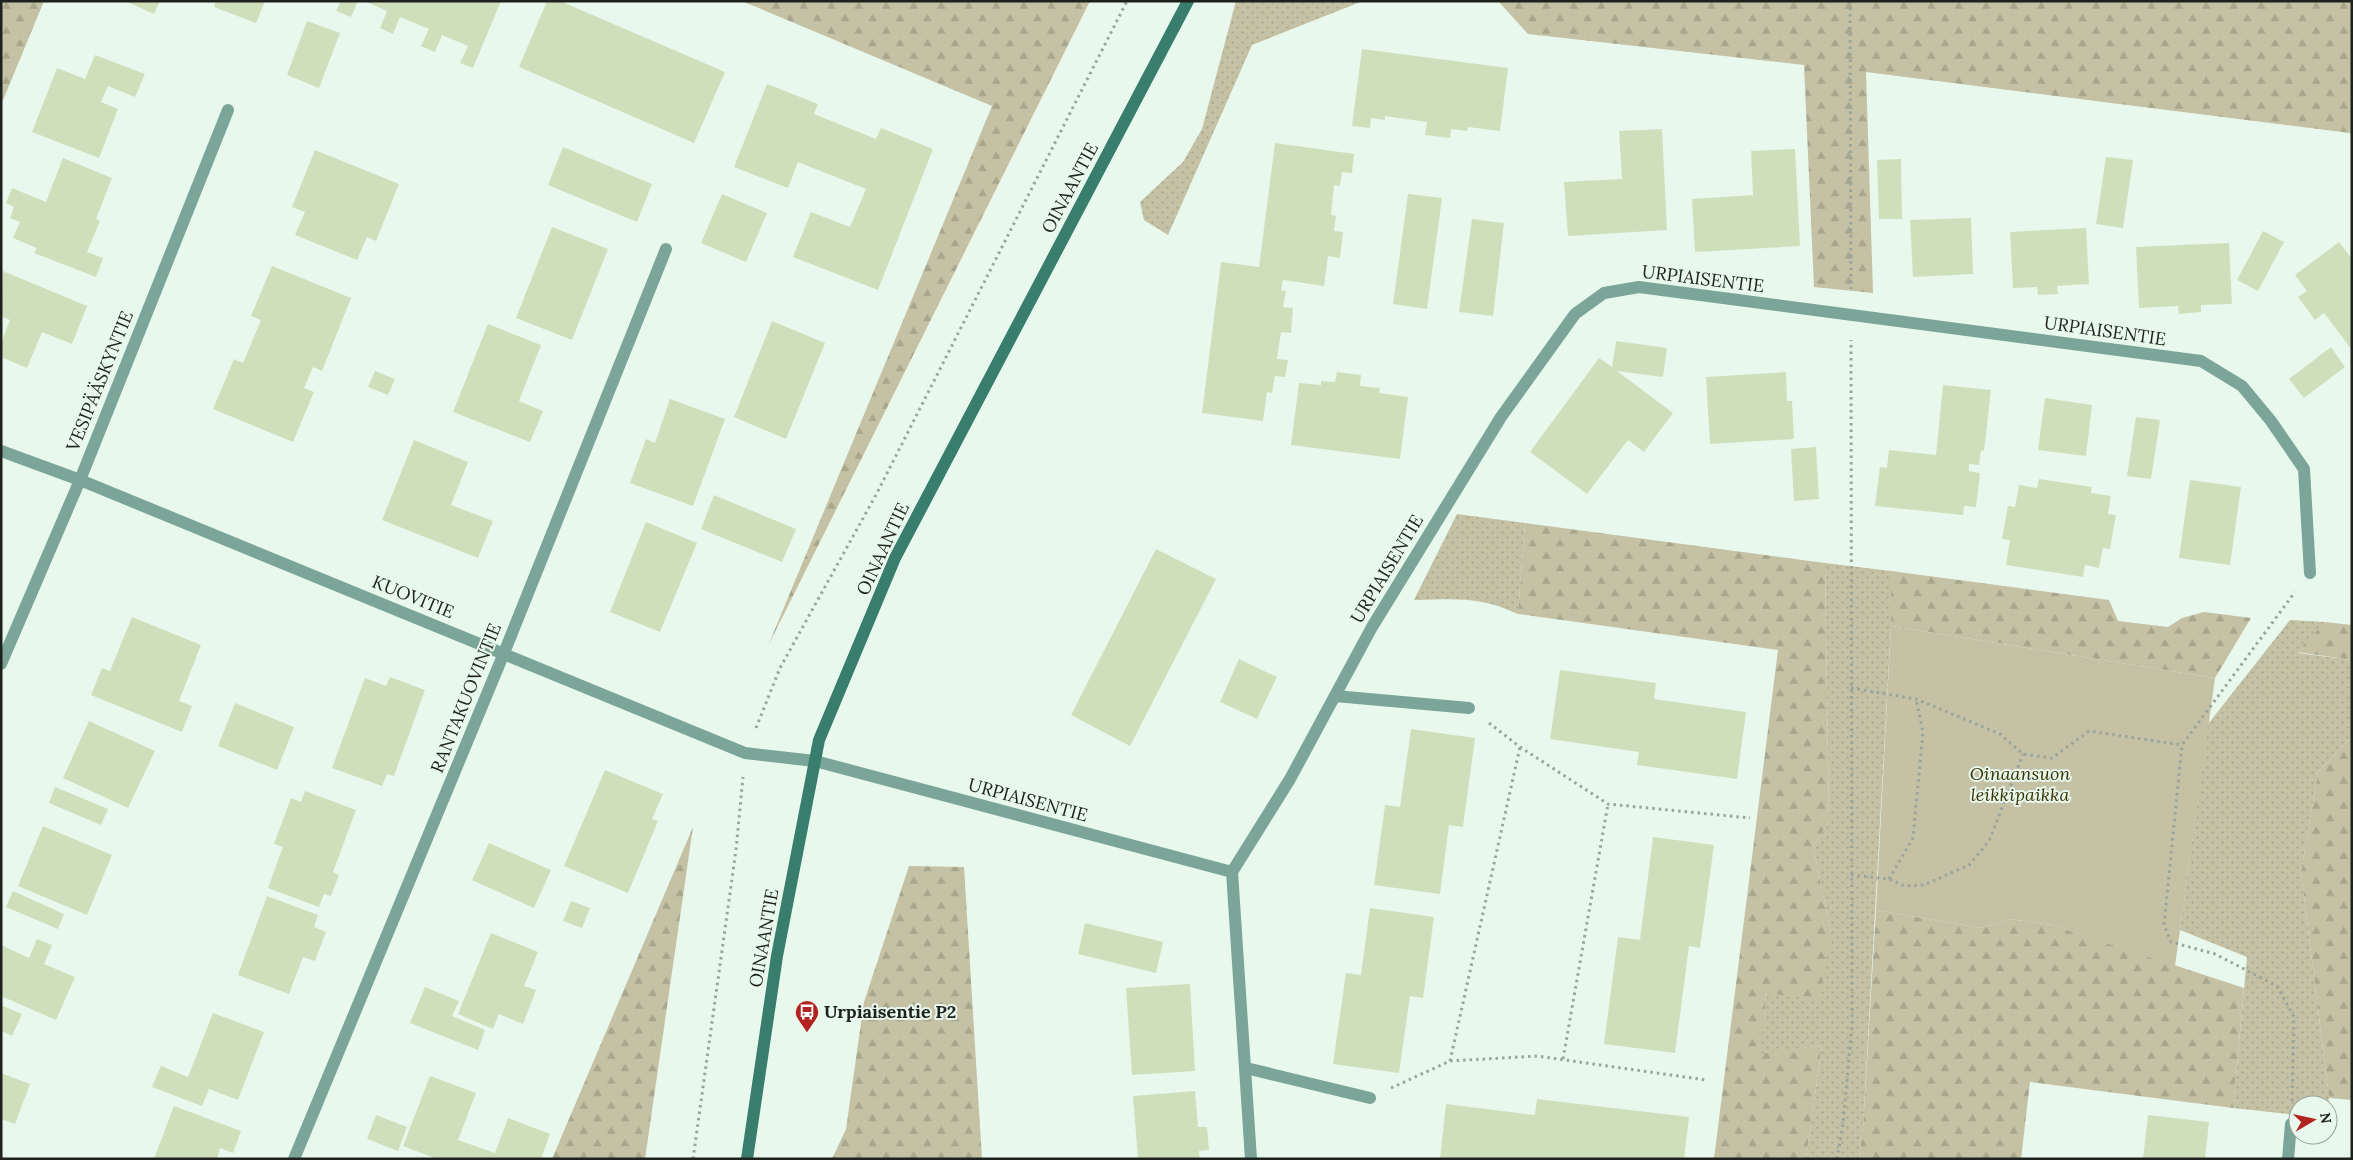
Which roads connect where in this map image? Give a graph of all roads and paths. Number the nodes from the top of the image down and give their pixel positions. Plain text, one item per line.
1 (1188, 1) edge
2 (1850, 1) edge
3 (228, 110) dead end
4 (666, 249) dead end
5 (1851, 315) junction
6 (1, 451) edge
7 (80, 480) junction
8 (2310, 573) joint
9 (504, 653) junction
10 (1, 664) edge
11 (1851, 688) junction
12 (1335, 696) junction
13 (1916, 699) junction
14 (1469, 708) joint
15 (2182, 745) junction
16 (1520, 747) junction
17 (2023, 754) junction
18 (815, 762) junction
19 (1608, 804) junction
20 (1750, 818) dead end
21 (1232, 872) junction
22 (1851, 875) junction
23 (1889, 880) junction
24 (1564, 1059) junction
25 (1450, 1061) junction
26 (1246, 1068) junction
27 (1706, 1080) dead end
28 (2292, 1095) edge
29 (1370, 1098) joint
30 (2289, 1145) edge
31 (294, 1159) edge
32 (747, 1159) edge
33 (1251, 1159) edge
34 (1837, 1159) edge
35 (2288, 1159) edge

1 - 18 street, OINAANTIE
2 - 5 path
3 - 7 street, VESIPÄÄSKYNTIE
4 - 9 street, RANTAKUOVINTIE
5 - 8 street, URPIAISENTIE
5 - 11 path
5 - 12 street, URPIAISENTIE
6 - 7 street, KUOVITIE
7 - 9 street, KUOVITIE
7 - 10 street, VESIPÄÄSKYNTIE
8 - 15 path
9 - 18 street, KUOVITIE
9 - 31 street, RANTAKUOVINTIE
11 - 13 path
11 - 22 path
12 - 14 street
12 - 21 street, URPIAISENTIE
13 - 17 path
13 - 23 path
14 - 16 path
15 - 17 path
15 - 28 path
16 - 19 path
16 - 25 path
17 - 23 path
18 - 21 street, URPIAISENTIE
18 - 32 street, OINAANTIE
19 - 20 path
19 - 24 path
21 - 26 street
22 - 23 path
22 - 34 path
24 - 25 path
24 - 27 path
25 - 29 path
26 - 29 street
26 - 33 street
30 - 35 street

